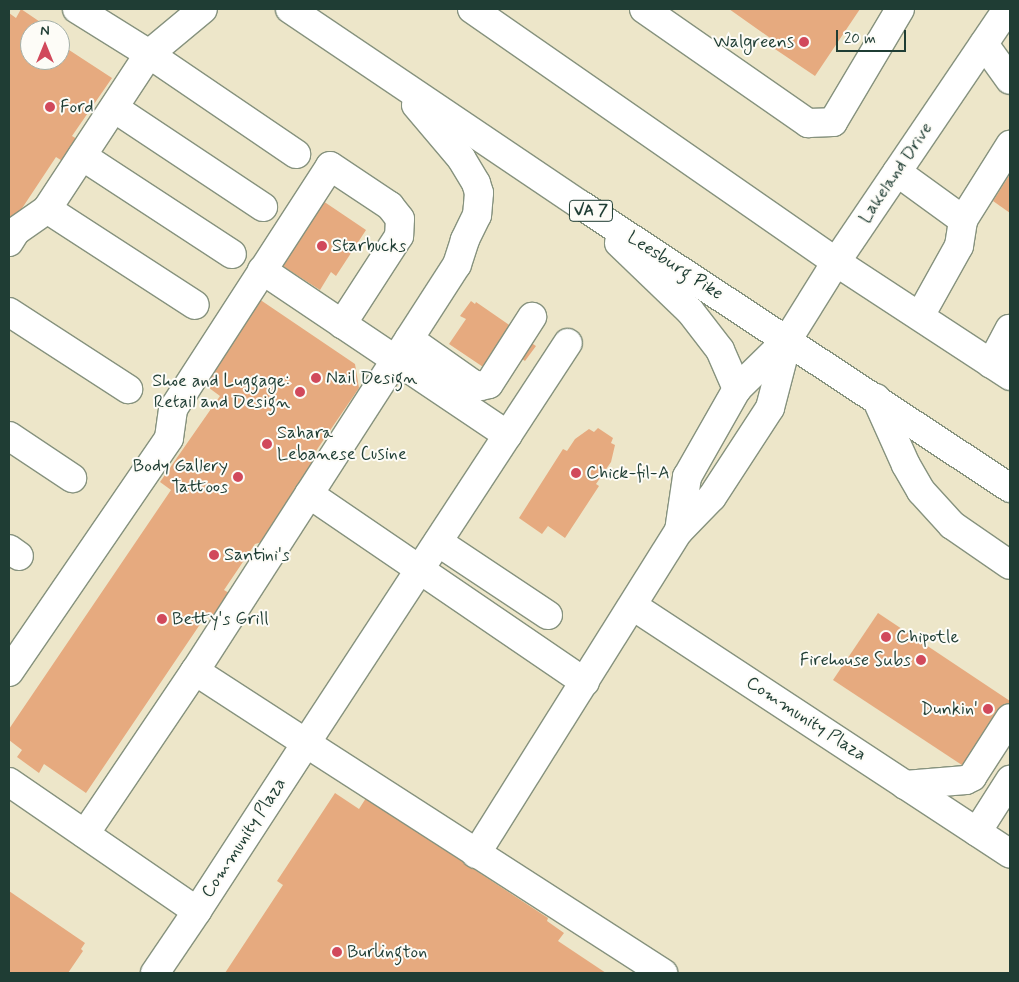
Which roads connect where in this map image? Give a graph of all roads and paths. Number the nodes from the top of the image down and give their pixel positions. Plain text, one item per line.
1 (77, 9) edge
2 (168, 9) edge
3 (203, 9) edge
4 (290, 9) edge
5 (472, 9) edge
6 (503, 9) edge
7 (644, 9) edge
8 (900, 9) edge
9 (1006, 9) edge
10 (522, 43) junction
11 (984, 44) junction
12 (149, 54) junction
13 (1010, 80) edge
14 (396, 81) junction
15 (114, 108) junction
16 (1010, 145) edge
17 (296, 154) dead end
18 (82, 156) junction
19 (897, 172) junction
20 (581, 205) junction
21 (263, 207) dead end
22 (47, 209) junction
23 (963, 220) junction
24 (9, 242) edge
25 (232, 254) dead end
26 (836, 262) junction
27 (262, 270) junction
28 (195, 304) dead end
29 (9, 312) edge
30 (920, 316) junction
31 (532, 317) dead end
32 (342, 324) junction
33 (1010, 329) edge
34 (788, 339) junction
35 (568, 343) dead end
36 (402, 350) junction
37 (1001, 370) edge
38 (128, 389) dead end
39 (737, 389) junction
40 (876, 398) junction
41 (508, 435) junction
42 (9, 436) edge
43 (72, 478) dead end
44 (1010, 488) edge
45 (309, 494) junction
46 (679, 531) junction
47 (438, 542) junction
48 (1010, 565) edge
49 (420, 570) junction
50 (493, 579) junction
51 (633, 606) junction
52 (475, 607) junction
53 (548, 615) dead end
54 (195, 671) junction
55 (9, 672) edge
56 (585, 682) junction
57 (1010, 718) edge
58 (306, 743) junction
59 (9, 782) edge
60 (905, 785) junction
61 (1009, 786) edge
62 (977, 832) junction
63 (85, 834) junction
64 (476, 854) junction
65 (1010, 854) edge
66 (197, 911) junction
67 (156, 973) edge
68 (663, 973) edge

1 - 12 main road
2 - 12 main road
3 - 12 main road
4 - 14 main road, Leesburg Pike / VA 7
5 - 10 main road
6 - 10 main road
7 - 8 main road
9 - 11 main road, Lakeland Drive
10 - 26 main road
11 - 13 main road
11 - 19 main road, Lakeland Drive
12 - 15 main road
12 - 17 main road
14 - 20 main road, Leesburg Pike / VA 7
14 - 36 main road
15 - 18 main road
15 - 21 main road
16 - 23 main road
18 - 22 main road
18 - 25 main road
19 - 23 main road
19 - 26 main road, Lakeland Drive
20 - 34 main road, Leesburg Pike / VA 7
20 - 39 main road
22 - 24 main road
22 - 28 main road
23 - 30 main road
26 - 30 main road
26 - 34 main road, Lakeland Drive
27 - 32 main road
27 - 32 main road
27 - 55 main road
29 - 38 main road
30 - 37 main road
31 - 36 main road
32 - 36 main road
33 - 37 main road
34 - 39 main road
34 - 40 main road, Leesburg Pike / VA 7
34 - 46 main road
35 - 41 main road, Community Plaza
36 - 41 main road
36 - 45 main road
39 - 46 main road
40 - 44 main road, Leesburg Pike / VA 7
40 - 48 main road
41 - 47 main road, Community Plaza
42 - 43 main road
45 - 49 main road
45 - 54 main road
46 - 51 main road
47 - 49 main road, Community Plaza
47 - 50 main road
49 - 52 main road
49 - 58 main road, Community Plaza
50 - 52 main road
50 - 53 main road
51 - 56 main road
51 - 60 main road, Community Plaza
52 - 56 main road
54 - 58 main road
54 - 63 main road
56 - 64 main road
57 - 60 main road
58 - 64 main road
58 - 66 main road, Community Plaza
59 - 63 main road, Community Plaza
60 - 62 main road, Community Plaza
61 - 62 main road
62 - 65 main road, Community Plaza
63 - 66 main road, Community Plaza
64 - 68 main road
66 - 67 main road

